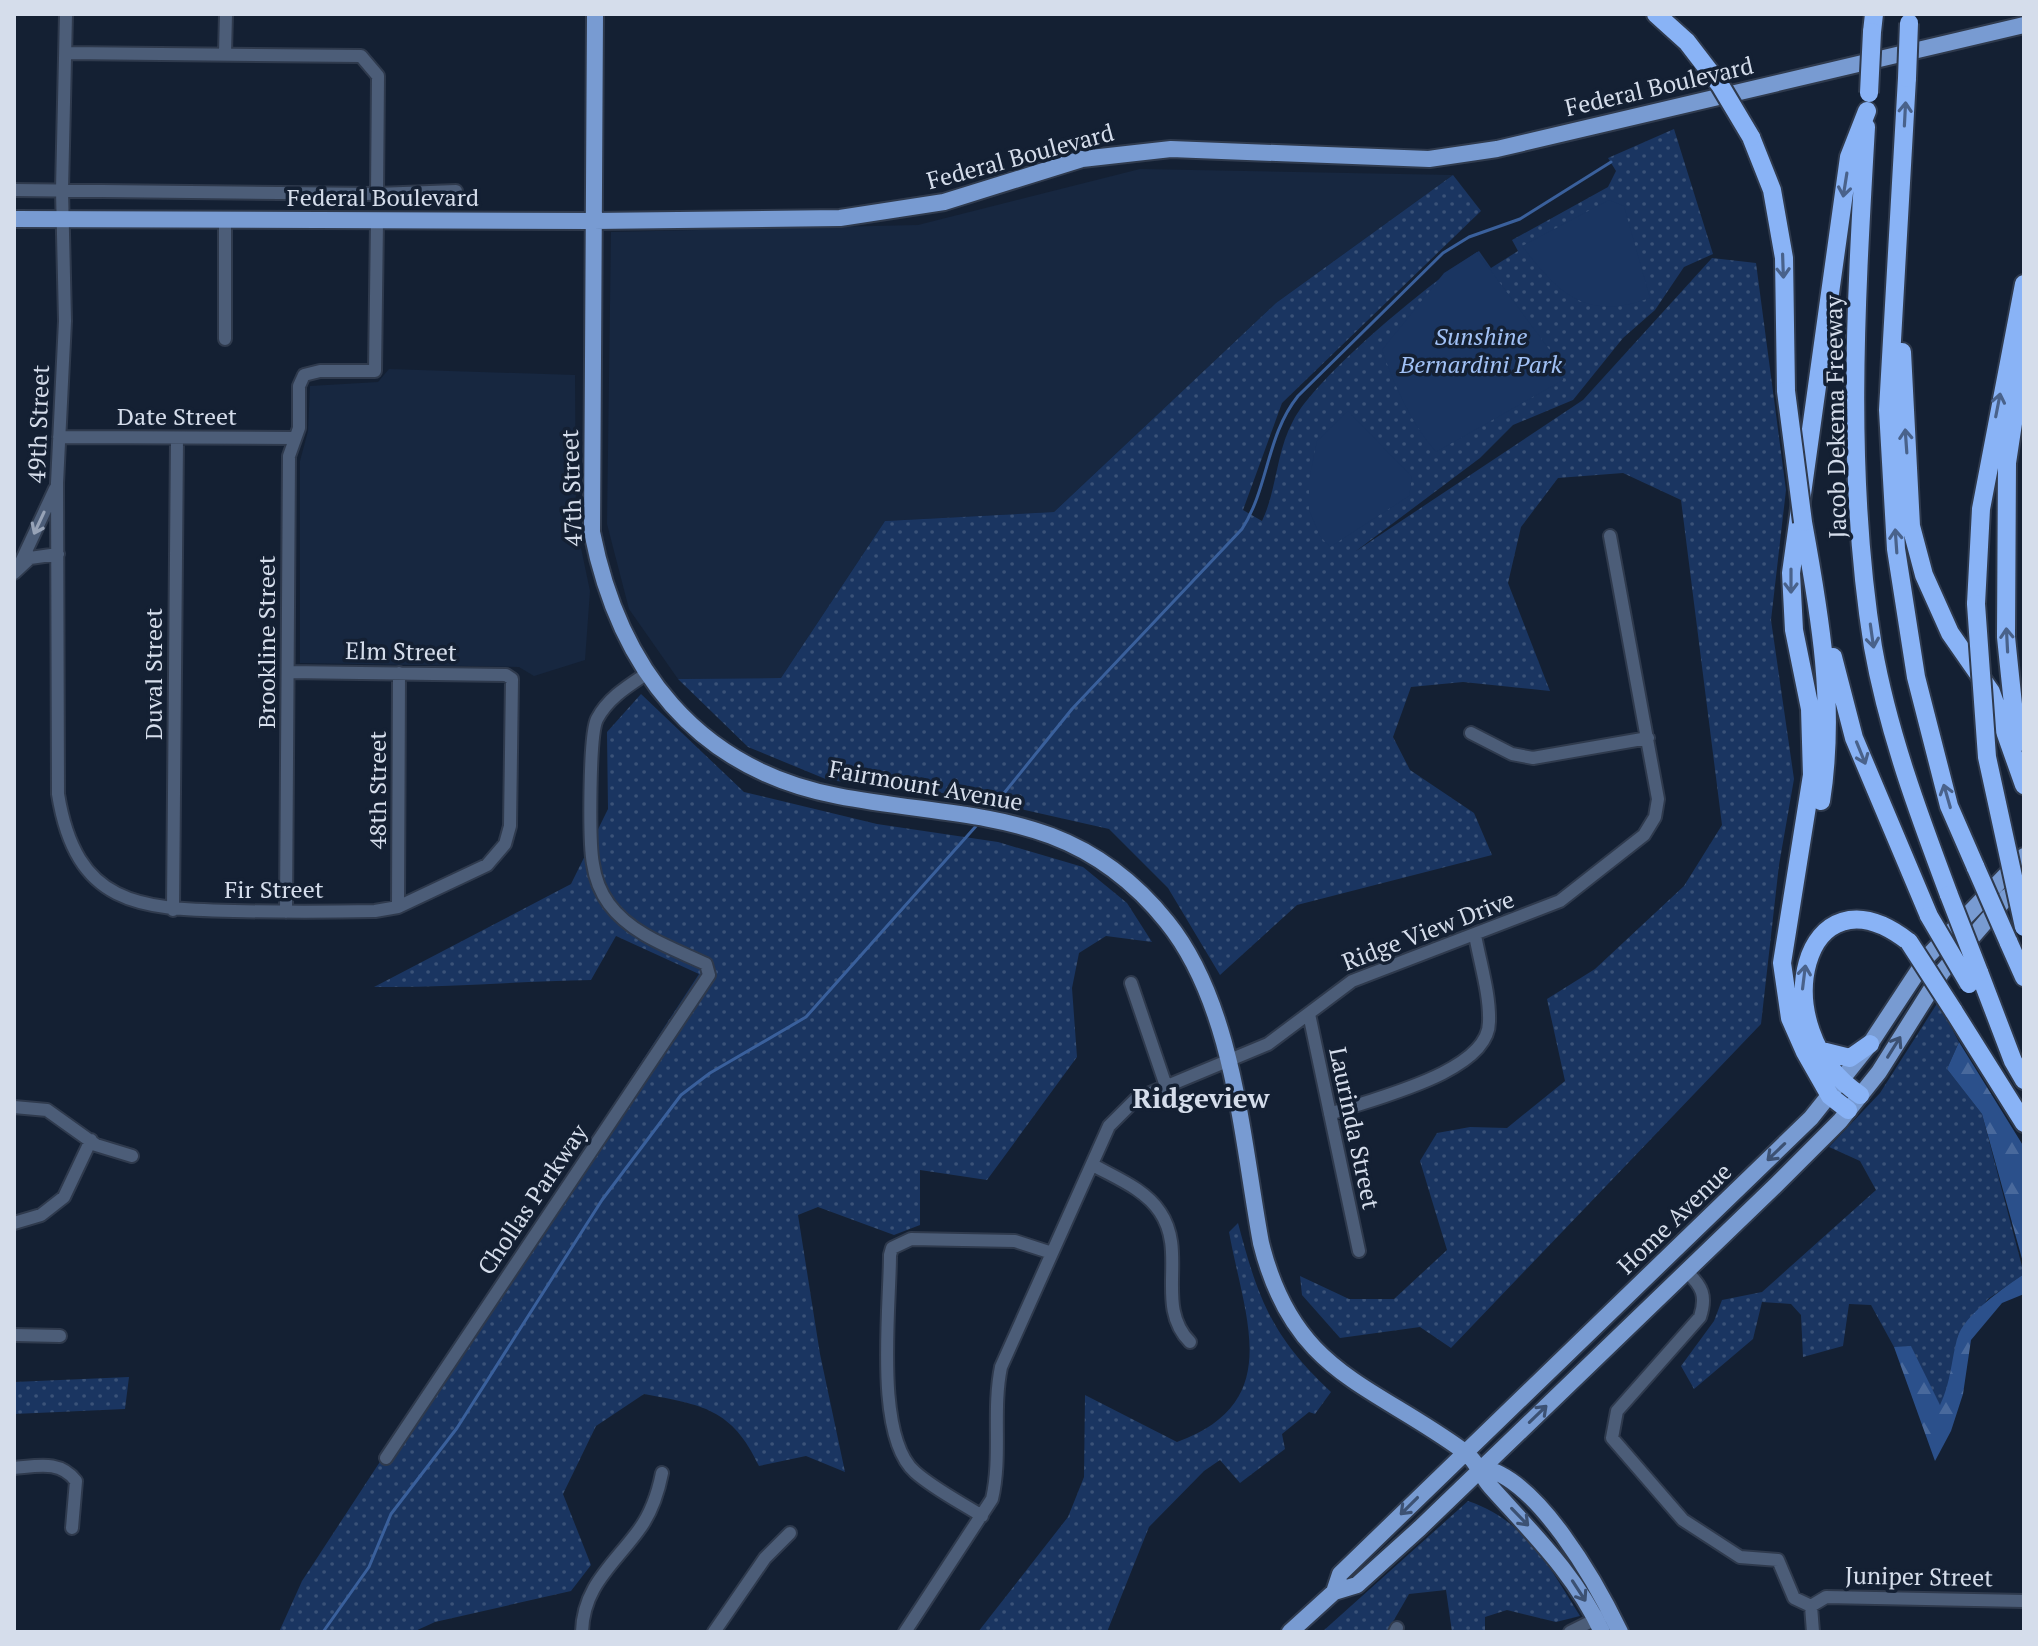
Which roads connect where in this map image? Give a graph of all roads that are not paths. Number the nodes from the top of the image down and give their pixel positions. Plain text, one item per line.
1 (66, 14) edge
2 (226, 14) edge
3 (595, 14) edge
4 (1656, 14) edge
5 (1910, 19) edge
6 (1873, 23) edge
7 (2024, 25) edge
8 (66, 53) junction
9 (225, 53) junction
10 (1868, 102) junction
11 (14, 190) edge
12 (62, 190) junction
13 (456, 191) dead end
14 (377, 194) junction
15 (14, 219) edge
16 (64, 219) junction
17 (225, 220) junction
18 (377, 221) junction
19 (593, 221) junction
20 (1899, 222) junction
21 (2024, 284) edge
22 (225, 339) dead end
23 (2024, 351) edge
24 (59, 437) junction
25 (177, 438) junction
26 (293, 438) junction
27 (57, 483) junction
28 (1610, 536) dead end
29 (58, 554) junction
30 (18, 568) edge
31 (1818, 601) junction
32 (288, 672) junction
33 (399, 673) junction
34 (646, 674) junction
35 (1471, 733) dead end
36 (1648, 738) junction
37 (2022, 779) edge
38 (66, 835) joint
39 (498, 853) joint
40 (2024, 856) edge
41 (2024, 885) edge
42 (398, 907) junction
43 (173, 910) junction
44 (286, 912) junction
45 (1788, 924) junction
46 (2024, 927) edge
47 (1475, 935) junction
48 (2024, 977) edge
49 (1974, 978) junction
50 (1131, 983) dead end
51 (1309, 1014) junction
52 (1870, 1044) junction
53 (1822, 1051) junction
54 (1228, 1061) junction
55 (2024, 1080) edge
56 (1166, 1086) junction
57 (1836, 1089) junction
58 (1854, 1102) junction
59 (14, 1107) edge
60 (1330, 1114) junction
61 (2024, 1123) edge
62 (91, 1140) junction
63 (132, 1156) dead end
64 (1093, 1165) junction
65 (14, 1223) edge
66 (1359, 1251) dead end
67 (1052, 1253) junction
68 (1687, 1272) junction
69 (14, 1335) edge
70 (60, 1336) dead end
71 (1190, 1342) dead end
72 (1464, 1451) junction
73 (386, 1458) dead end
74 (14, 1468) edge
75 (1482, 1468) junction
76 (662, 1473) dead end
77 (982, 1516) junction
78 (72, 1528) dead end
79 (790, 1533) dead end
80 (1334, 1592) junction
81 (2024, 1601) edge
82 (1813, 1604) junction
83 (1602, 1621) edge
84 (582, 1632) edge
85 (714, 1632) edge
86 (905, 1632) edge
87 (1290, 1632) edge
88 (1570, 1632) edge
89 (1620, 1632) edge
90 (1813, 1632) edge

1 - 8 street, 49th Street
2 - 9 street
3 - 19 main road, 47th Street
4 -> 31 highway, bridge
20 -> 5 highway, bridge
6 - 10 highway, Jacob Dekema Freeway, bridge
7 - 19 main road, Federal Boulevard
8 - 9 street
8 - 12 street, 49th Street
9 - 14 street
10 -> 45 highway
10 -> 49 highway, Jacob Dekema Freeway, bridge
11 - 12 street
12 - 14 street
12 - 16 street, 49th Street
13 - 14 street
15 - 16 main road, Federal Boulevard
16 - 17 main road, Federal Boulevard
16 - 24 street, 49th Street
17 - 18 main road, Federal Boulevard
17 - 22 street
18 - 19 main road, Federal Boulevard
18 - 26 street, Brookline Street
19 - 34 main road, 47th Street
37 -> 20 highway
48 -> 20 highway, bridge
46 -> 21 highway, bridge
37 -> 23 highway
24 - 25 street, Date Street
24 - 27 street, 49th Street
25 - 26 street, Date Street
25 - 43 street, Duval Street
26 - 32 street, Brookline Street
27 - 29 street, 49th Street
27 -> 30 street
28 - 36 street, Ridge View Drive
29 - 30 street
29 - 38 street, 49th Street
31 - 45 highway
31 -> 49 highway, bridge
32 - 33 street, Elm Street
32 - 44 street, Brookline Street
33 - 39 street, Elm Street
33 - 42 street, 48th Street
34 - 54 main road, Fairmount Avenue
34 - 73 street, Chollas Parkway
35 - 36 street
36 - 47 street, Ridge View Drive
38 - 43 street, Fir Street
39 - 42 street, Fir Street
40 - 52 main road, Home Avenue
58 -> 41 main road, Home Avenue
42 - 44 street, Fir Street
43 - 44 street, Fir Street
45 - 57 highway
47 - 51 street, Ridge View Drive
47 - 60 street
49 - 55 highway
50 - 56 street
51 - 54 street, Ridge View Drive
51 - 60 street, Laurinda Street
52 - 53 highway
52 - 57 main road, Home Avenue
53 - 57 highway
53 -> 61 highway, bridge
54 - 56 street, Ridge View Drive
54 - 72 main road, Fairmount Avenue
56 - 64 street, Ridge View Drive
57 - 58 highway
57 -> 72 main road, Home Avenue
58 - 68 main road, Home Avenue
59 - 62 street
60 - 66 street, Laurinda Street
62 - 63 street
62 - 65 street
64 - 67 street, Ridge View Drive
64 - 71 street
67 - 77 street, Ridge View Drive
67 - 77 street
75 -> 68 main road, Home Avenue
68 - 82 street
69 - 70 street
72 - 75 main road, Fairmount Avenue
72 -> 80 main road, Home Avenue
74 - 78 street
75 - 80 main road, Home Avenue
75 - 83 main road, Fairmount Avenue
76 - 84 street
77 - 86 street, Ridge View Drive
79 - 85 street
80 - 87 main road, Home Avenue
81 - 82 street, Juniper Street
82 - 90 street
83 - 88 street
83 - 89 main road, Fairmount Avenue

